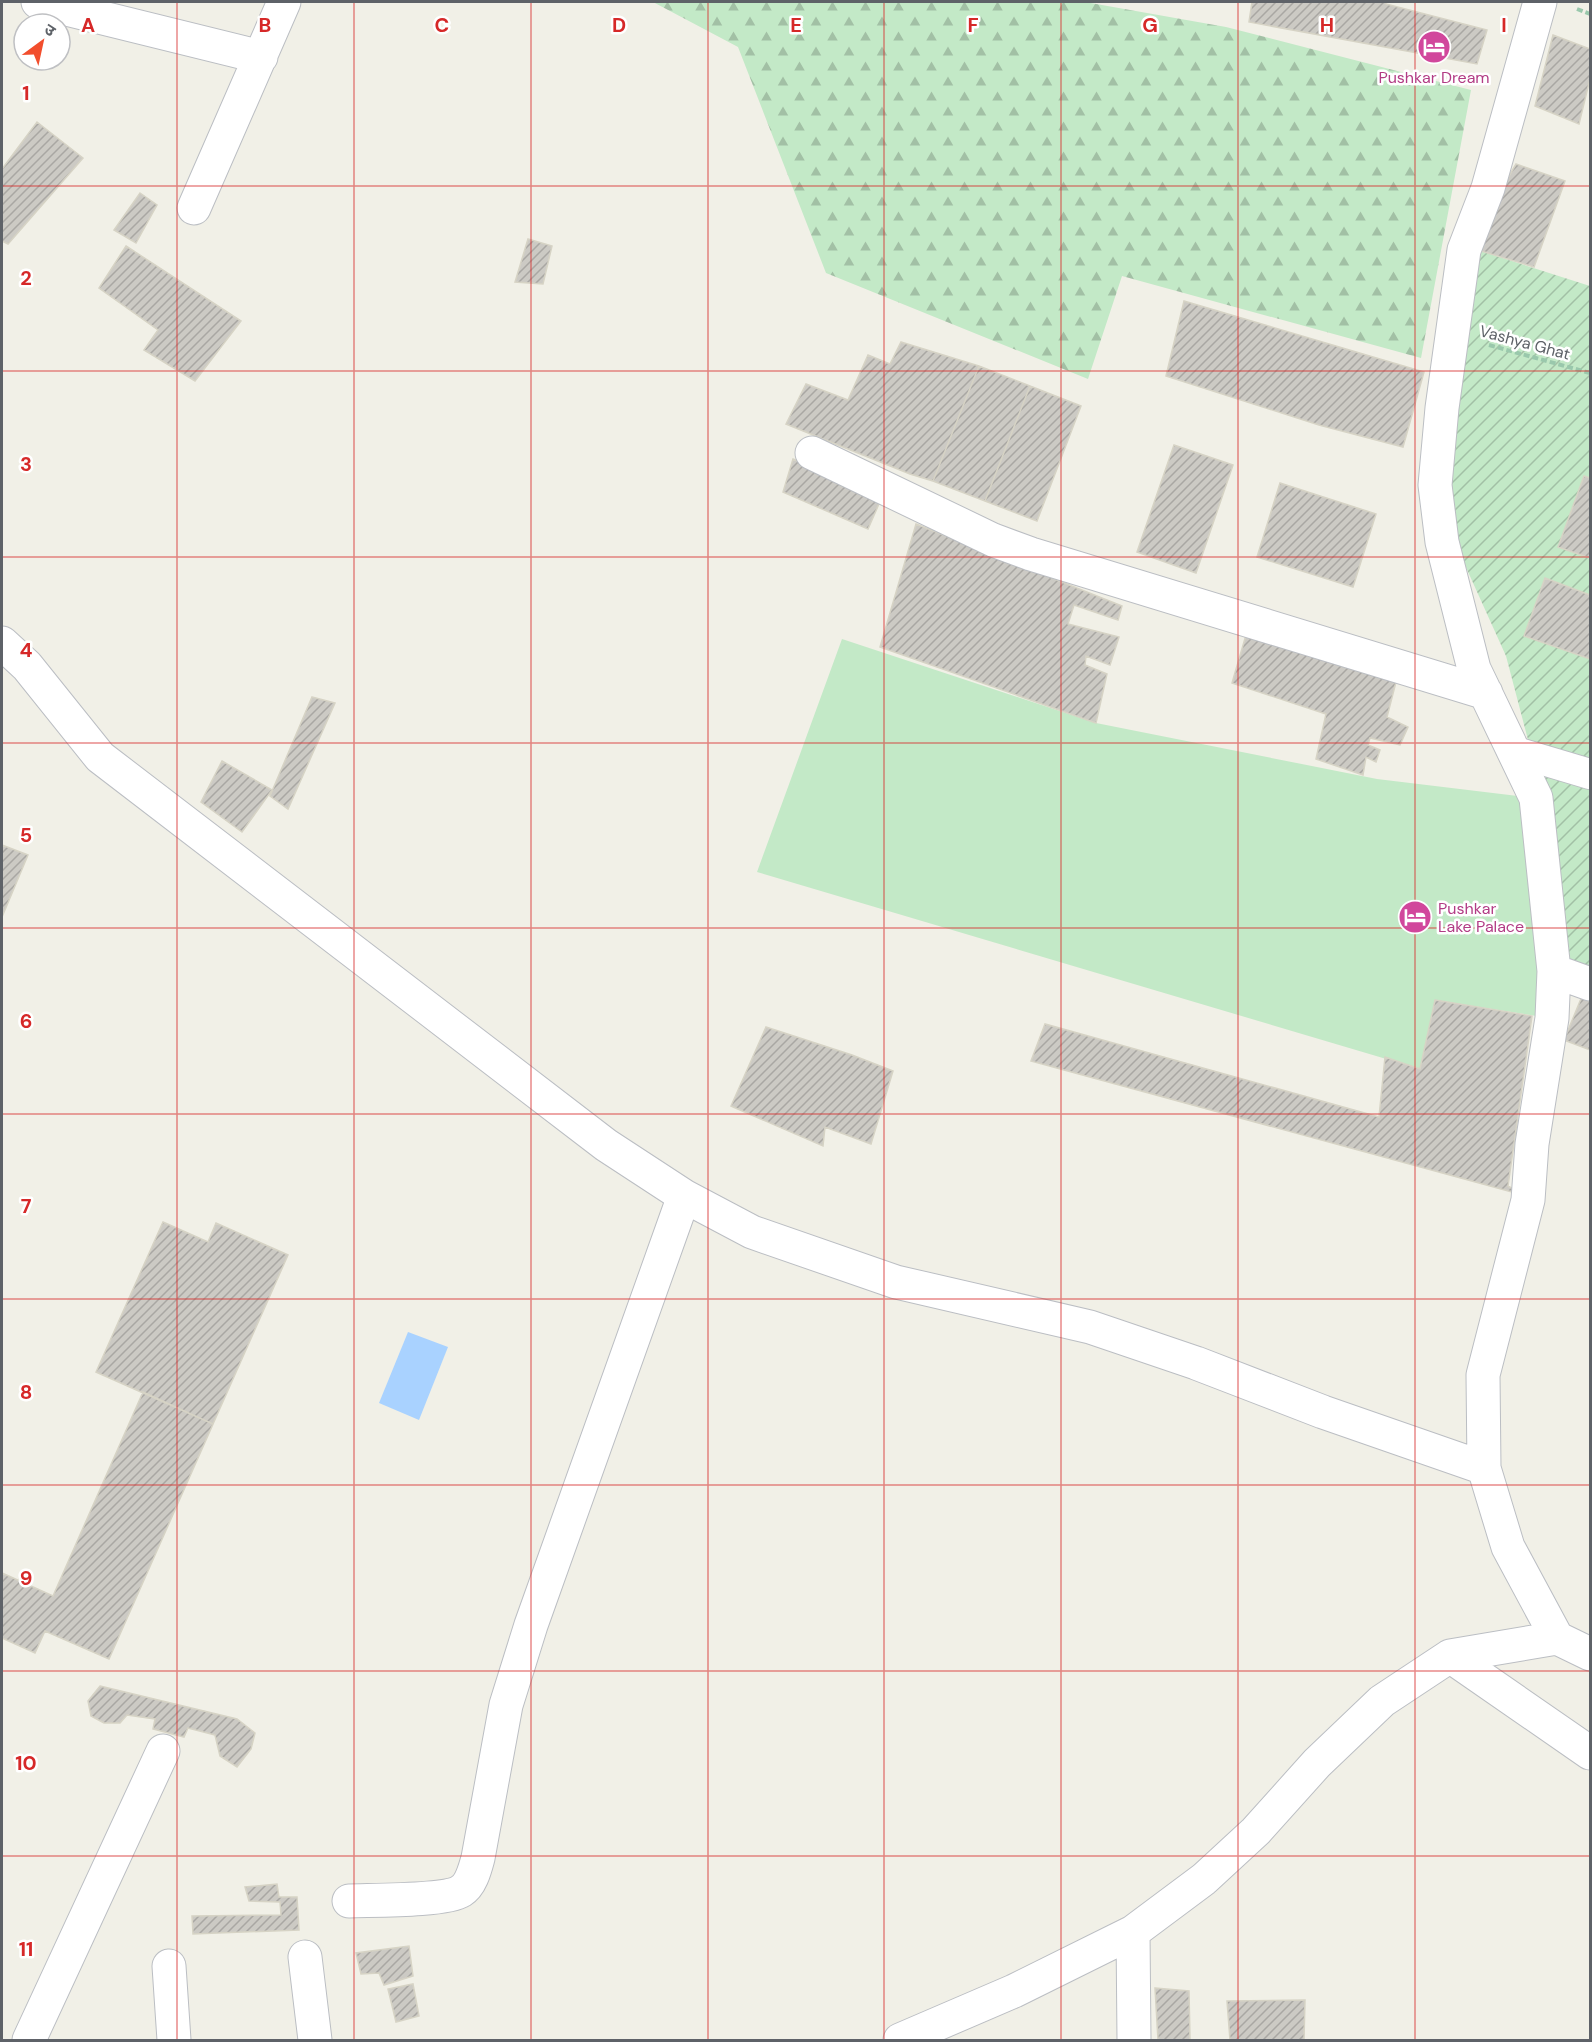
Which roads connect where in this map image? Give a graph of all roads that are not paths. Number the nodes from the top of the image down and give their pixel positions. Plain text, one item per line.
1 (38, 2) edge
2 (284, 2) edge
3 (1540, 2) edge
4 (261, 57) junction
5 (194, 208) dead end
6 (812, 453) dead end
7 (2, 643) edge
8 (1486, 693) junction
9 (1516, 752) junction
10 (1590, 774) edge
11 (1554, 971) junction
12 (1590, 984) edge
13 (684, 1196) junction
14 (1484, 1468) junction
15 (1557, 1638) junction
16 (1590, 1654) edge
17 (1450, 1656) junction
18 (163, 1751) dead end
19 (1590, 1753) edge
20 (349, 1901) dead end
21 (1132, 1932) junction
22 (304, 1957) dead end
23 (169, 1966) dead end
24 (29, 2040) edge
25 (174, 2040) edge
26 (315, 2040) edge
27 (900, 2040) edge
28 (1134, 2040) edge

1 - 4 street
2 - 4 street
3 - 8 street
4 - 5 street
6 - 8 street
7 - 13 street
8 - 9 street
9 - 10 street
9 - 11 street
11 - 12 street
11 - 14 street
13 - 14 street
13 - 20 street
14 - 15 street
15 - 16 street
15 - 17 street
17 - 19 street
17 - 21 street
18 - 24 street
21 - 27 street
21 - 28 street
22 - 26 street
23 - 25 street

